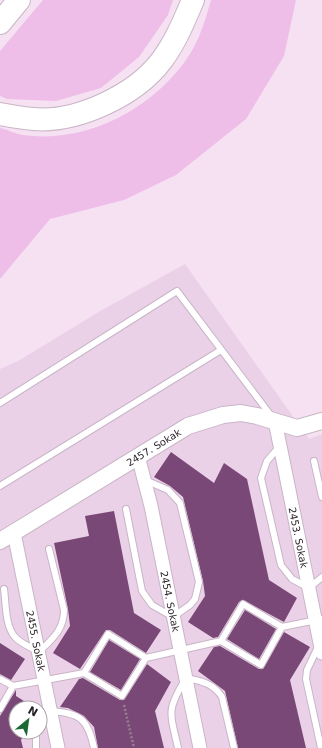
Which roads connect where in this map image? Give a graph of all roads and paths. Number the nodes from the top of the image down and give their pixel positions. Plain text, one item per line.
1 (20, 0) edge
2 (193, 0) edge
3 (0, 23) edge
4 (0, 114) edge
5 (221, 350) junction
6 (0, 403) edge
7 (275, 421) junction
8 (322, 421) edge
9 (280, 446) junction
10 (138, 456) junction
11 (314, 461) dead end
12 (144, 480) junction
13 (0, 486) edge
14 (322, 497) edge
15 (126, 509) dead end
16 (7, 537) edge
17 (50, 549) dead end
18 (322, 577) edge
19 (308, 588) junction
20 (4, 589) dead end
21 (173, 617) junction
22 (319, 620) edge
23 (282, 627) junction
24 (221, 641) junction
25 (321, 647) edge
26 (180, 651) junction
27 (38, 652) junction
28 (146, 658) junction
29 (84, 672) junction
30 (186, 678) junction
31 (0, 679) edge
32 (45, 681) junction
33 (13, 686) junction
34 (122, 696) junction
35 (0, 709) edge
36 (51, 711) junction
37 (48, 715) edge
38 (58, 748) edge
39 (94, 748) edge
40 (134, 748) edge
41 (178, 748) edge
42 (200, 748) edge
43 (234, 748) edge
44 (321, 748) edge

1 - 3 highway
2 - 4 highway
5 - 6 lane
5 - 7 lane
5 - 13 lane
7 - 8 street, 2457. Sokak
7 - 9 street, 2453. Sokak
7 - 10 street, 2457. Sokak
9 - 19 street, 2453. Sokak
9 - 19 lane
10 - 12 street, 2454. Sokak
10 - 16 street, 2457. Sokak
11 - 14 lane
12 - 21 street, 2454. Sokak
12 - 21 lane
15 - 21 lane
16 - 27 street, 2455. Sokak
17 - 27 lane
18 - 19 lane
19 - 22 street, 2453. Sokak
20 - 27 lane
21 - 26 street, 2454. Sokak
22 - 23 lane
22 - 25 street, 2453. Sokak
23 - 24 lane
23 - 24 lane
24 - 26 lane
25 - 44 lane
26 - 28 lane
26 - 30 street, 2454. Sokak
27 - 32 street, 2455. Sokak
28 - 29 lane
28 - 34 lane
29 - 32 lane
29 - 34 lane
30 - 41 lane
30 - 42 street, 2454. Sokak
30 - 43 lane
31 - 33 lane
32 - 33 lane
32 - 36 street, 2455. Sokak
33 - 35 lane
34 - 40 path
36 - 37 lane
36 - 38 street, 2455. Sokak
36 - 39 lane

